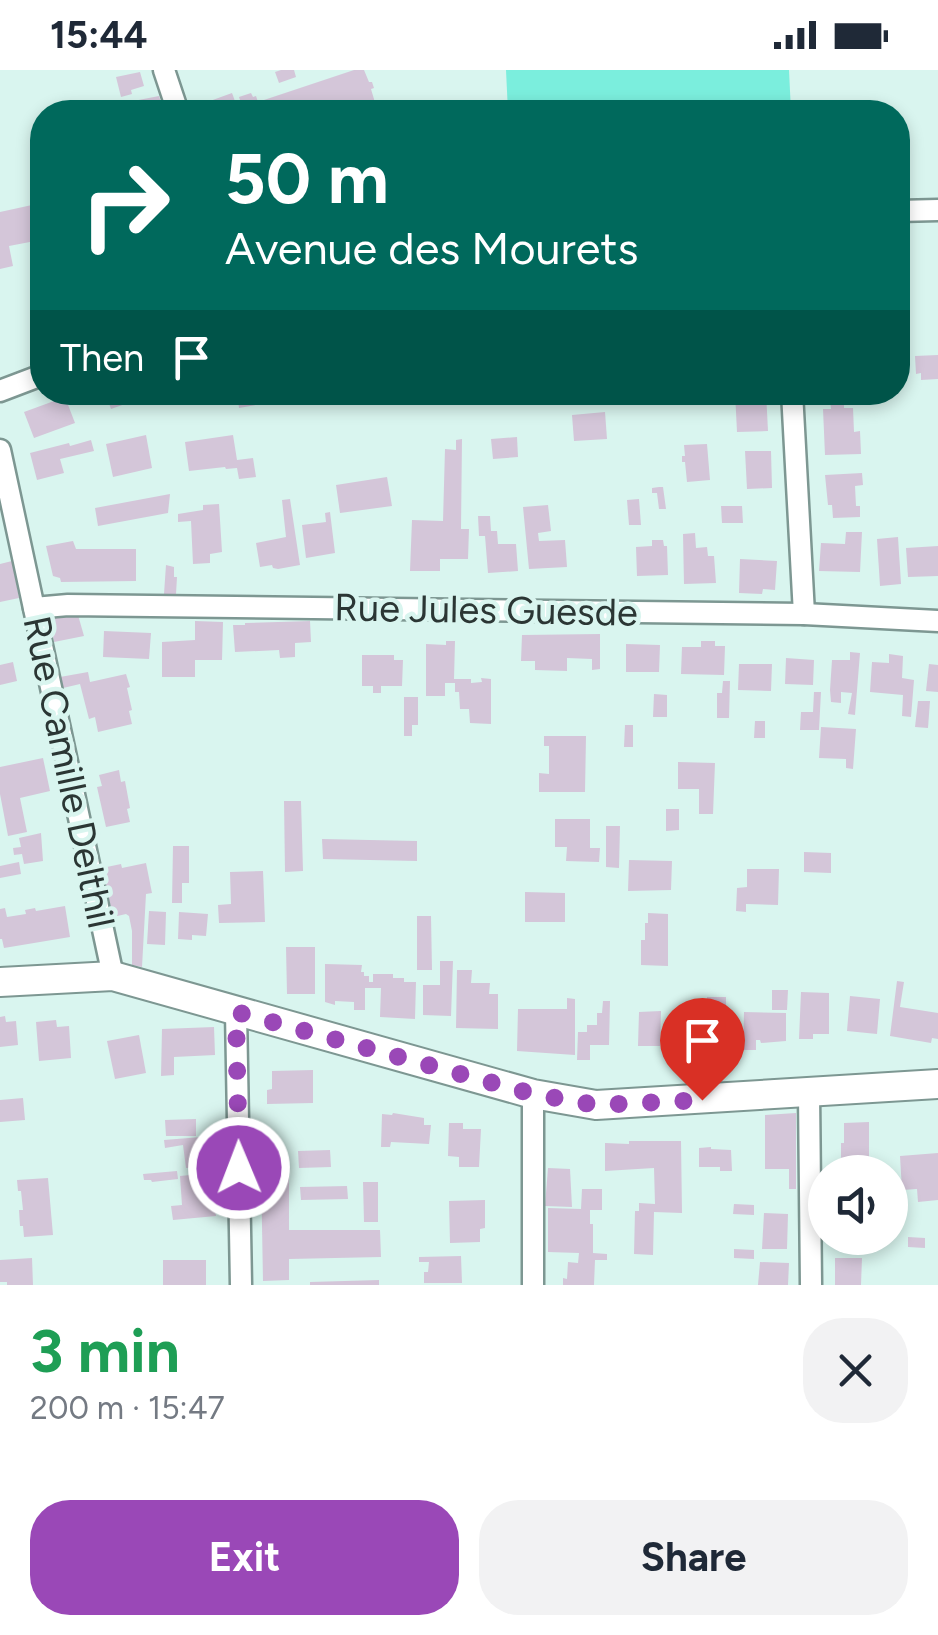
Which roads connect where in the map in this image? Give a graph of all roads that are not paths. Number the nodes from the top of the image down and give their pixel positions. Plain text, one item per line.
1 (164, 70) edge
2 (174, 100) edge
3 (910, 210) edge
4 (938, 210) edge
5 (30, 380) edge
6 (0, 391) edge
7 (793, 405) edge
8 (0, 450) edge
9 (34, 608) junction
10 (804, 614) junction
11 (938, 620) edge
12 (112, 976) junction
13 (0, 982) edge
14 (236, 1012) junction
15 (938, 1084) edge
16 (533, 1094) junction
17 (809, 1094) junction
18 (241, 1285) edge
19 (532, 1285) edge
20 (810, 1285) edge

1 - 2 street
3 - 4 street
5 - 6 street
7 - 10 street
8 - 9 street, Rue Camille Delthil
9 - 10 street, Rue Jules Guesde
9 - 12 street, Rue Camille Delthil
10 - 11 street, Rue Jules Guesde
12 - 13 main road
12 - 14 main road
14 - 16 main road
14 - 18 street
15 - 17 main road
16 - 17 main road
16 - 19 street
17 - 20 street

